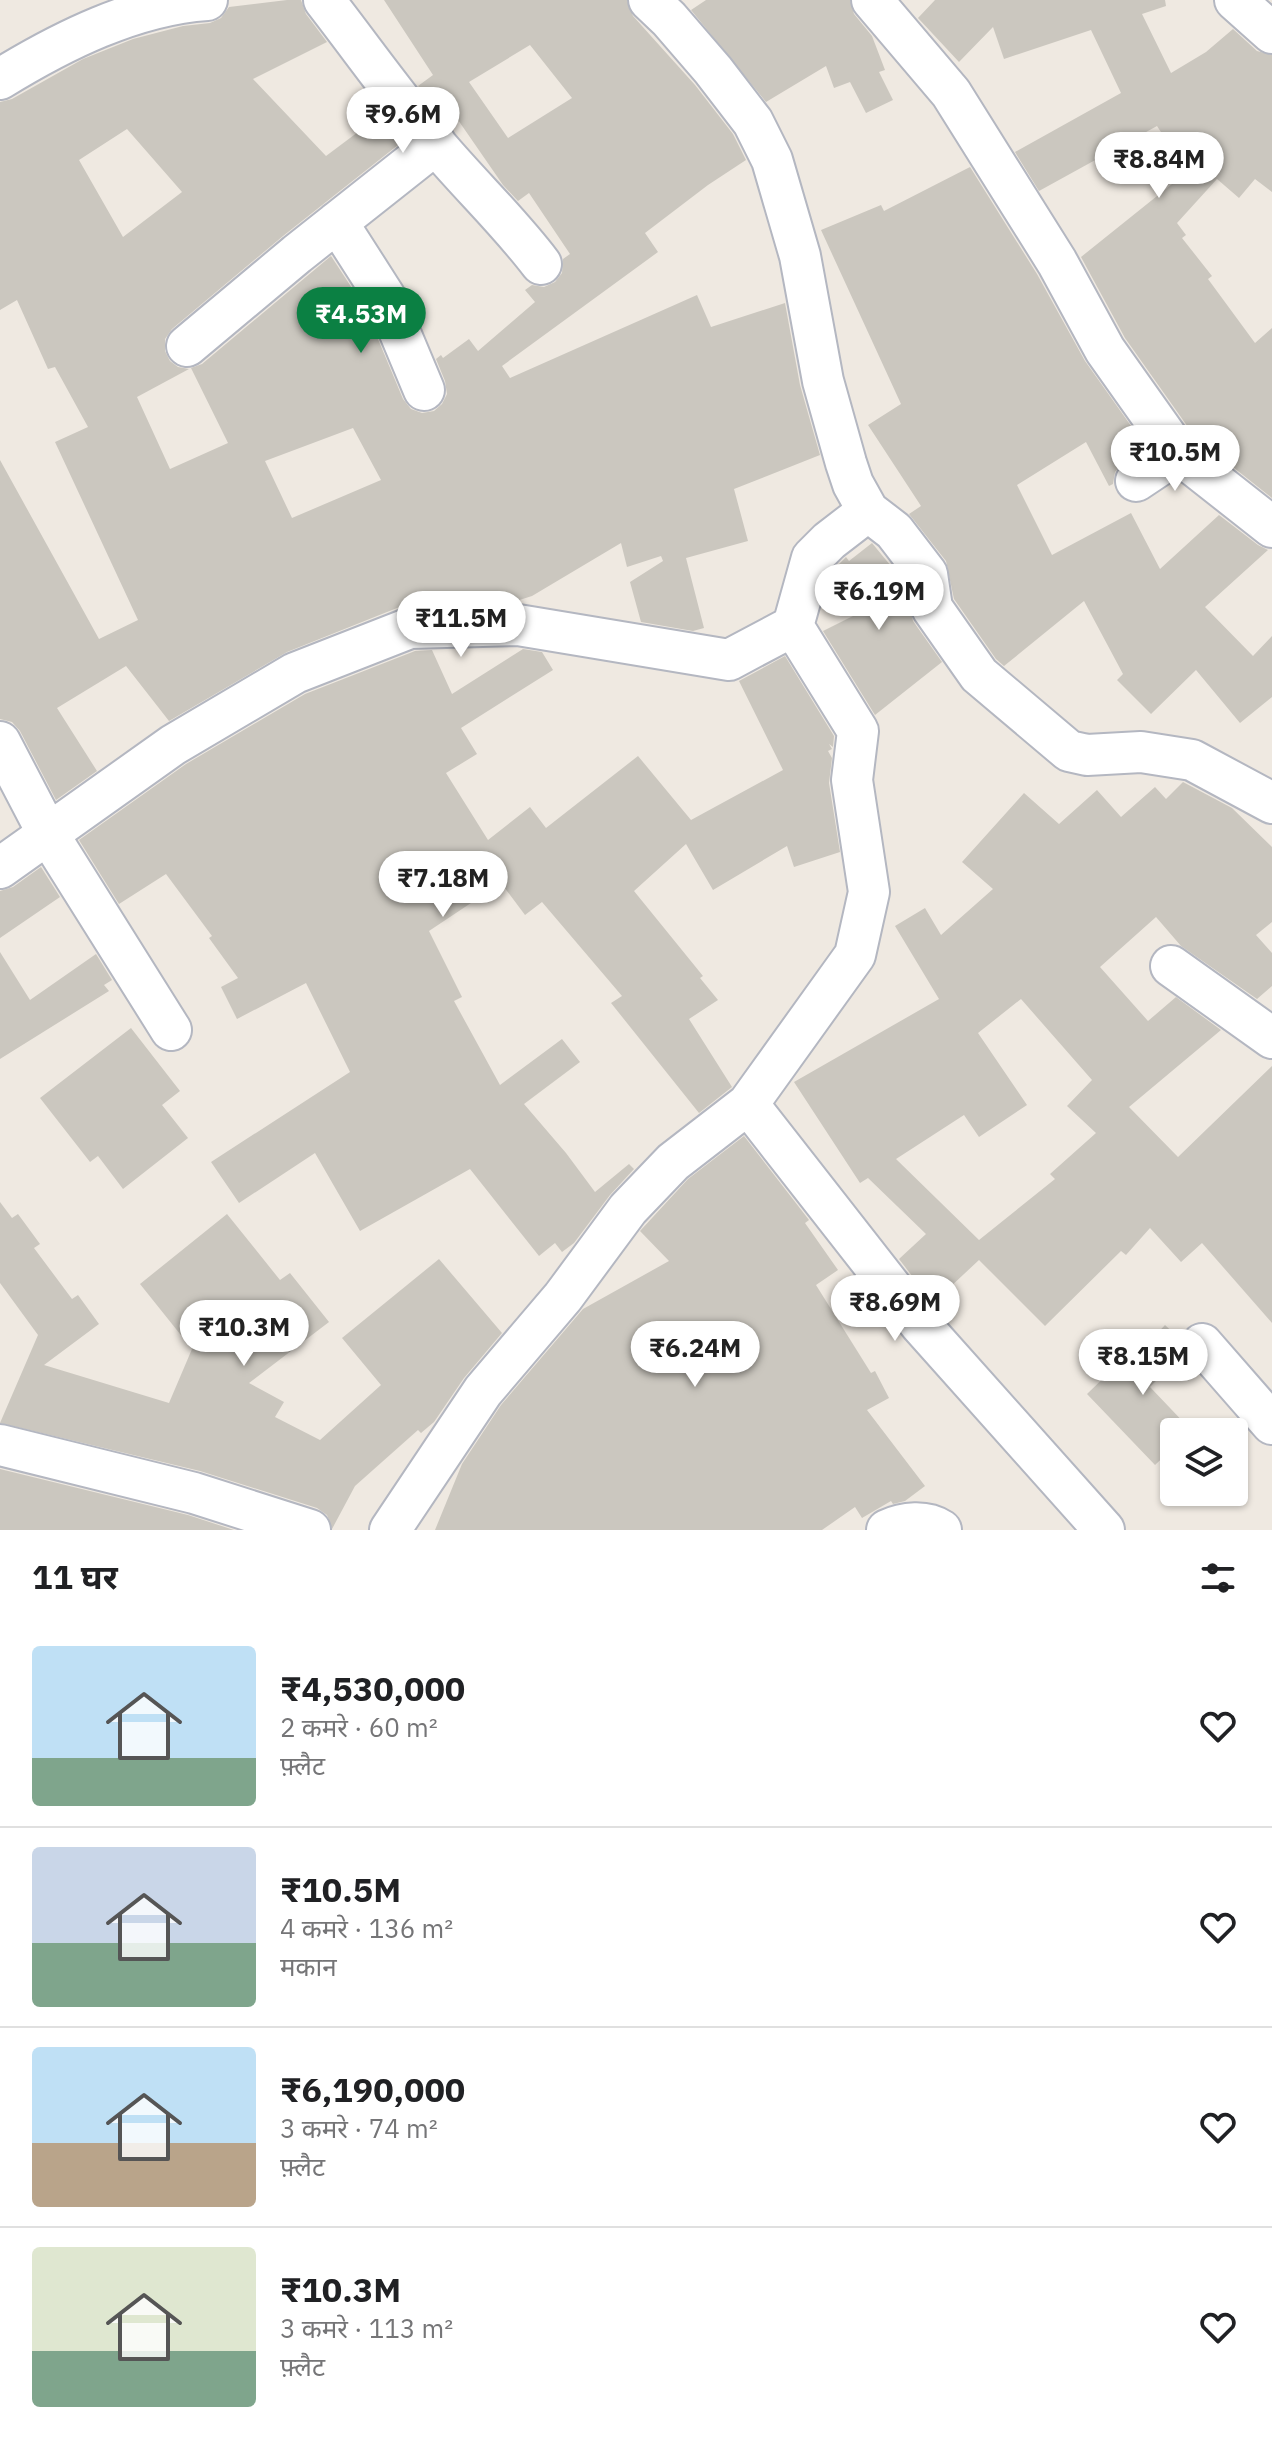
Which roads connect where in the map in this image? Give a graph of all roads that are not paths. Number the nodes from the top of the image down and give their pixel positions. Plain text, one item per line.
1 (207, 0) edge
2 (324, 0) edge
3 (649, 0) edge
4 (872, 0) edge
5 (1235, 0) edge
6 (1272, 33) edge
7 (9, 61) edge
8 (436, 144) junction
9 (337, 222) junction
10 (541, 264) dead end
11 (187, 346) dead end
12 (424, 390) dead end
13 (1178, 453) junction
14 (1136, 481) dead end
15 (868, 511) junction
16 (1272, 527) edge
17 (793, 626) junction
18 (0, 742) edge
19 (1272, 803) edge
20 (48, 834) junction
21 (0, 868) edge
22 (1171, 966) dead end
23 (171, 1030) dead end
24 (1272, 1038) edge
25 (748, 1104) junction
26 (1202, 1344) dead end
27 (1272, 1424) edge
28 (0, 1445) edge
29 (310, 1530) edge
30 (390, 1530) edge
31 (887, 1530) edge
32 (941, 1530) edge
33 (1104, 1530) edge

1 - 7 street
2 - 8 street
3 - 15 street
4 - 13 street
5 - 6 street
8 - 9 street
8 - 10 street
9 - 11 street
9 - 12 street
13 - 14 street
13 - 16 street
15 - 17 street
15 - 19 street
17 - 20 street
17 - 25 street
18 - 20 street
20 - 21 street
20 - 23 street
22 - 24 street
25 - 30 street
25 - 33 street
26 - 27 street
28 - 29 street
31 - 32 street

